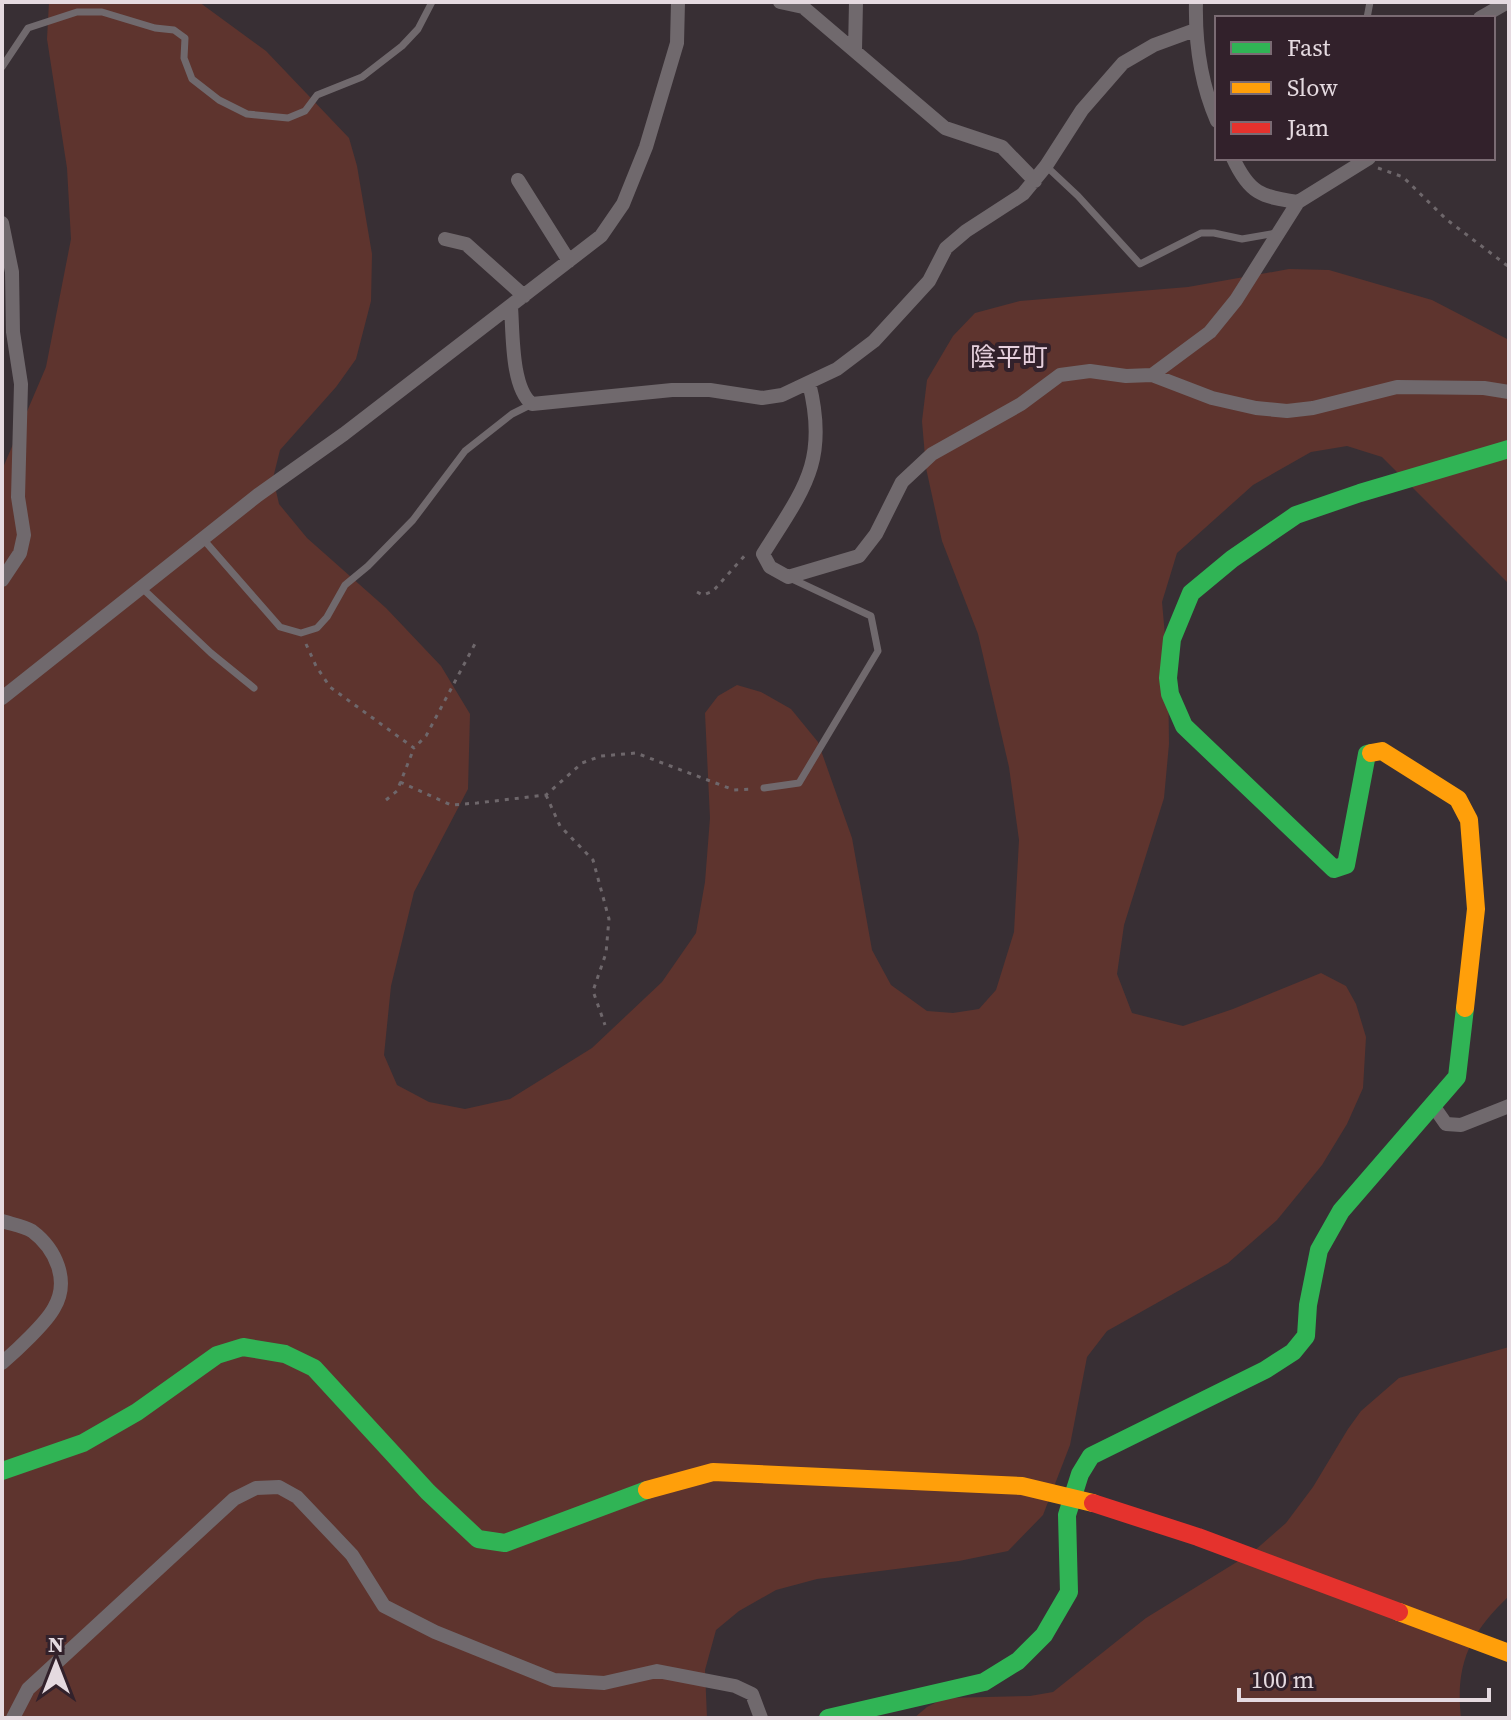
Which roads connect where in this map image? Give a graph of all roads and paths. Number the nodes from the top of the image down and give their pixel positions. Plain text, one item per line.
1 (432, 2) edge
2 (678, 2) edge
3 (780, 2) edge
4 (856, 2) edge
5 (1196, 2) edge
6 (1508, 2) edge
7 (1484, 16) edge
8 (1195, 30) junction
9 (855, 50) junction
10 (2, 67) edge
11 (1215, 115) edge
12 (1234, 160) edge
13 (1366, 160) edge
14 (1046, 166) junction
15 (518, 180) dead end
16 (1035, 181) junction
17 (1298, 202) junction
18 (2, 223) edge
19 (1278, 233) junction
20 (445, 239) dead end
21 (569, 261) junction
22 (1509, 267) edge
23 (524, 296) junction
24 (511, 307) junction
25 (1152, 375) junction
26 (809, 383) junction
27 (1509, 392) edge
28 (532, 404) junction
29 (1509, 449) edge
30 (203, 539) junction
31 (763, 554) junction
32 (788, 577) junction
33 (2, 580) edge
34 (142, 588) junction
35 (697, 592) dead end
36 (301, 633) junction
37 (477, 640) dead end
38 (254, 688) dead end
39 (2, 698) edge
40 (414, 748) junction
41 (400, 782) junction
42 (764, 788) joint
43 (546, 795) junction
44 (386, 800) dead end
45 (605, 1025) dead end
46 (1432, 1104) junction
47 (1509, 1106) edge
48 (2, 1221) edge
49 (2, 1363) edge
50 (2, 1471) edge
51 (1073, 1497) junction
52 (1508, 1652) edge
53 (13, 1718) edge
54 (761, 1718) edge
55 (828, 1718) edge

1 - 10 lane
2 - 21 street
3 - 9 street
4 - 9 street
5 - 8 street
6 - 7 street
8 - 11 street
8 - 14 street
9 - 16 street
12 - 17 street
13 - 17 street
13 - 22 path
14 - 16 street
14 - 19 lane
15 - 21 street
16 - 26 street
17 - 19 street
18 - 33 street
19 - 25 street
20 - 23 street
21 - 23 street
23 - 24 street
24 - 28 street
24 - 30 street
25 - 27 street
25 - 32 street
26 - 28 street
26 - 31 street
28 - 36 lane
29 - 46 street
30 - 34 street
30 - 36 lane
31 - 32 street
31 - 35 path
32 - 42 lane
34 - 38 lane
34 - 39 street
36 - 40 path
37 - 40 path
40 - 41 path
41 - 43 path
41 - 44 path
42 - 43 path
43 - 45 path
46 - 47 street
46 - 51 street
48 - 49 street
50 - 51 street
51 - 52 street
51 - 55 street
53 - 54 street

